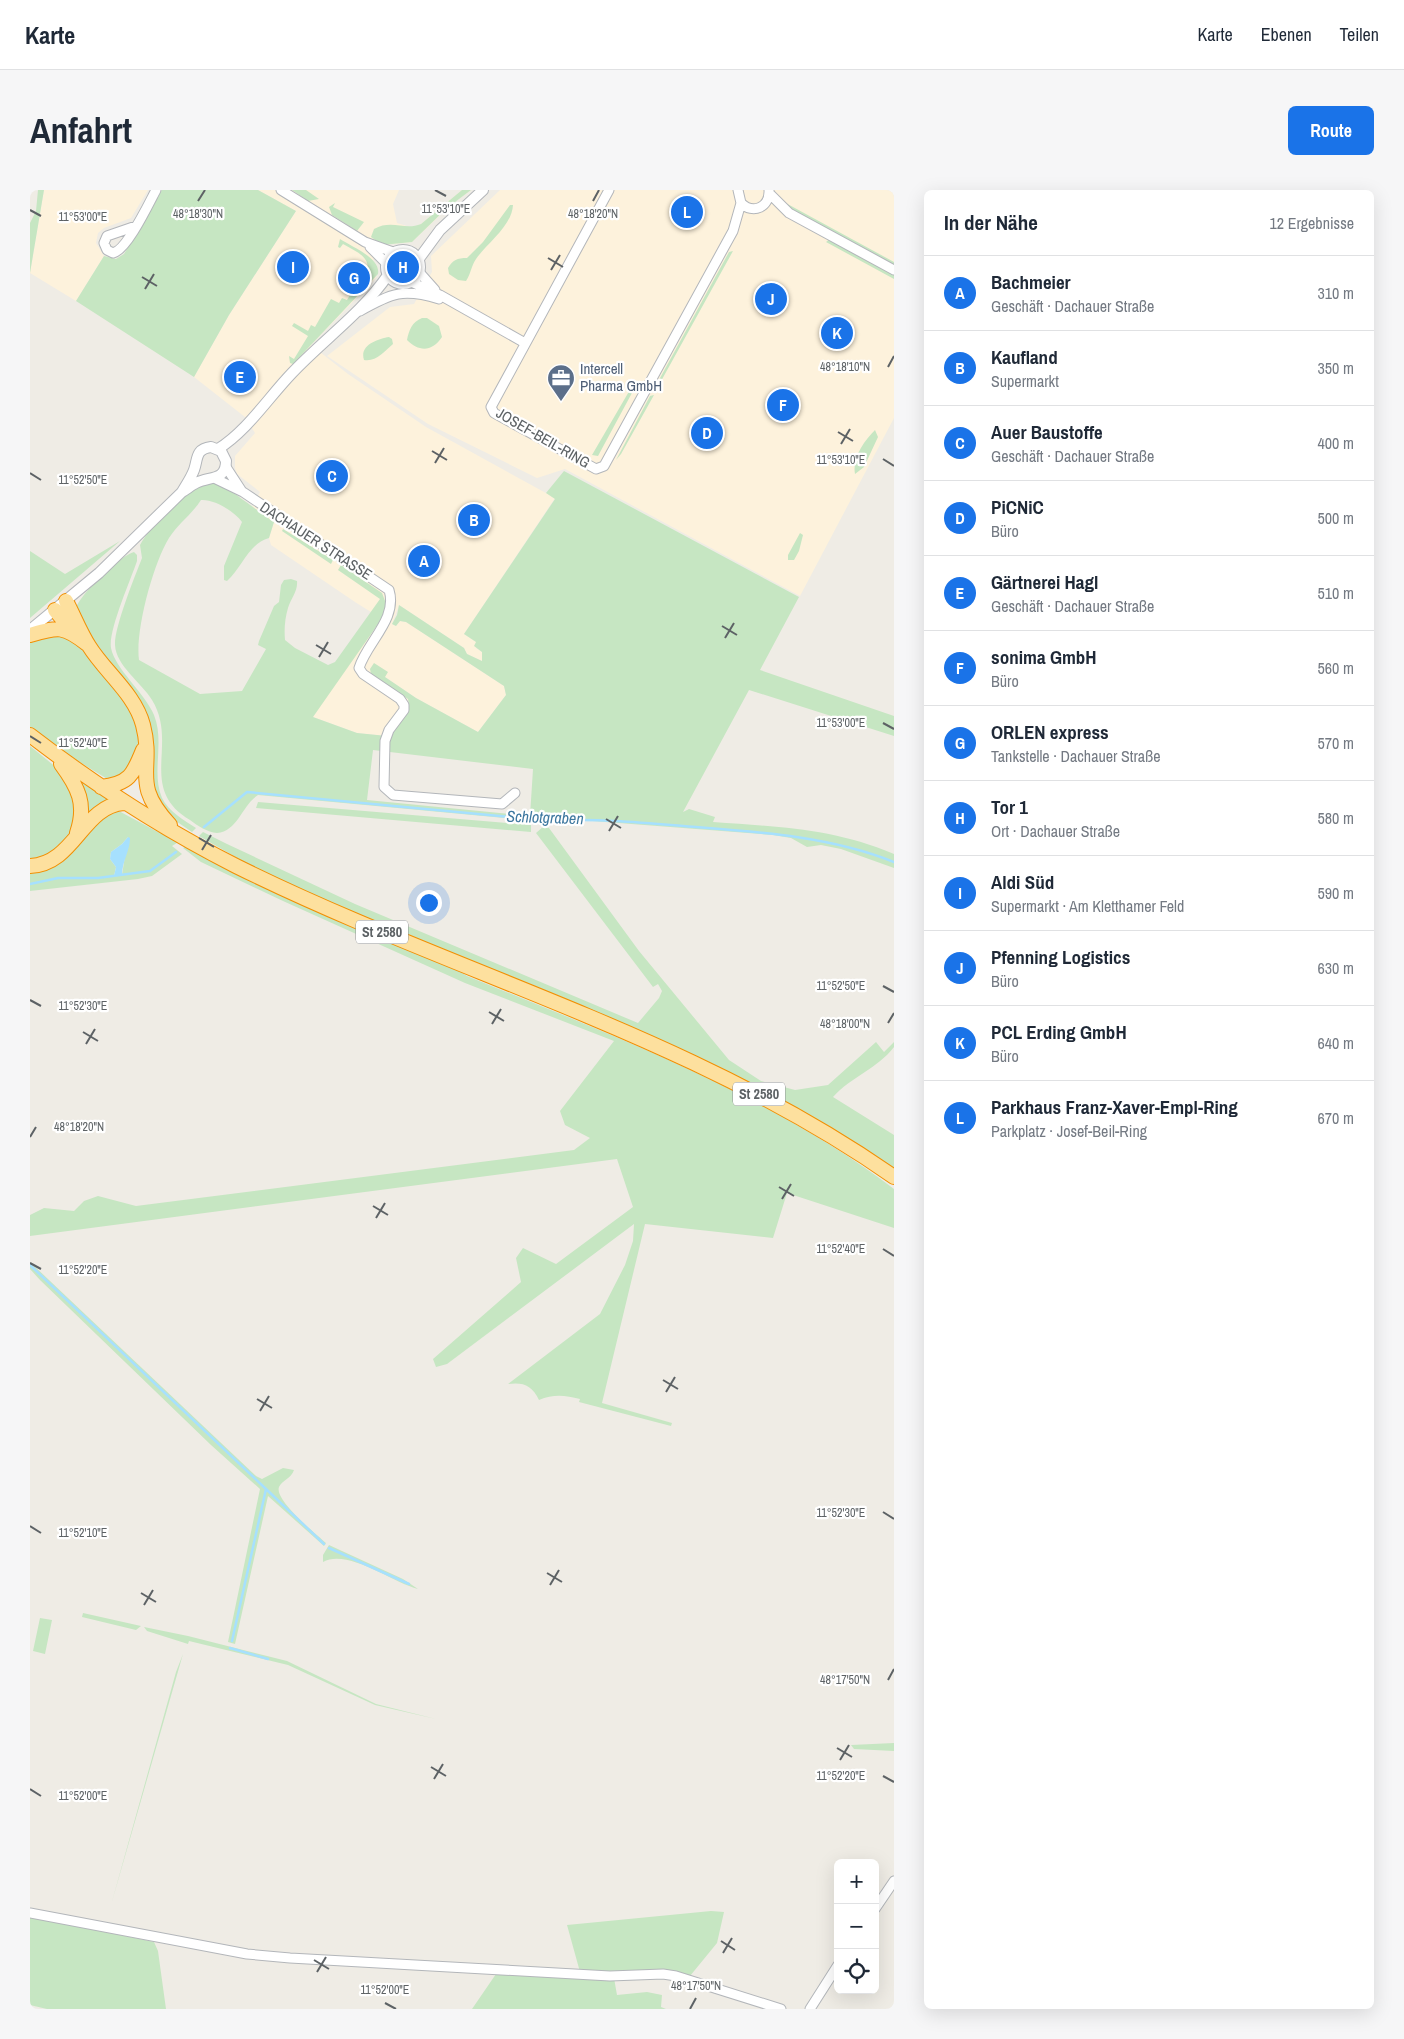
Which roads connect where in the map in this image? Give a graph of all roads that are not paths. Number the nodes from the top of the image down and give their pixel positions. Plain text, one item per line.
1 (156, 190) edge
2 (281, 190) edge
3 (483, 190) edge
4 (609, 190) edge
5 (737, 191) edge
6 (769, 192) edge
7 (741, 204) junction
8 (762, 206) junction
9 (753, 210) junction
10 (789, 213) junction
11 (136, 226) dead end
12 (440, 230) junction
13 (733, 231) junction
14 (365, 242) junction
15 (393, 252) junction
16 (409, 252) junction
17 (418, 260) junction
18 (386, 263) junction
19 (894, 270) edge
20 (419, 272) junction
21 (392, 279) junction
22 (411, 282) junction
23 (440, 295) junction
24 (454, 304) junction
25 (353, 315) junction
26 (339, 328) junction
27 (525, 342) junction
28 (218, 449) junction
29 (226, 462) junction
30 (195, 468) junction
31 (211, 479) junction
32 (182, 492) junction
33 (242, 492) junction
34 (60, 606) junction
35 (30, 630) edge
36 (30, 635) edge
37 (75, 635) junction
38 (89, 646) junction
39 (30, 735) edge
40 (146, 744) junction
41 (54, 753) junction
42 (101, 786) junction
43 (515, 793) dead end
44 (124, 803) junction
45 (178, 834) junction
46 (75, 840) junction
47 (30, 866) edge
48 (894, 1177) edge
49 (894, 1881) edge
50 (878, 1904) edge
51 (30, 1913) edge
52 (834, 1971) edge
53 (781, 2009) edge
54 (810, 2009) edge

1 - 11 street
2 - 14 street
3 - 12 street
4 - 27 street, JOSEF-BEIL-RING
5 - 7 street
6 - 8 street
6 - 10 street
7 - 9 street
7 - 13 street, JOSEF-BEIL-RING
8 - 9 street
8 - 10 street
9 - 13 street, JOSEF-BEIL-RING
10 - 19 street
12 - 16 street
12 - 17 street
13 - 27 street, JOSEF-BEIL-RING
14 - 15 street
14 - 18 street
15 - 16 street
15 - 18 street
16 - 17 street
17 - 20 street
18 - 21 street
20 - 22 street
20 - 23 street
21 - 22 street
21 - 25 street
22 - 23 street
23 - 24 street
24 - 25 street
24 - 27 street
25 - 26 street
26 - 28 street
26 - 29 street
28 - 29 street, DACHAUER STRASSE
28 - 30 street
29 - 31 street
29 - 33 street, DACHAUER STRASSE
30 - 31 street, DACHAUER STRASSE
30 - 32 street
31 - 32 street
31 - 33 street, DACHAUER STRASSE
32 - 34 street
33 - 43 street, DACHAUER STRASSE
34 - 35 street
34 - 37 highway, St 2580
34 - 38 highway, St 2580
36 - 37 highway, St 2580
37 - 38 highway, St 2580
38 - 40 highway, St 2580
39 - 41 highway, St 2580
40 - 42 highway
40 - 45 highway, St 2580
41 - 42 highway, St 2580
41 - 46 highway, St 2580
42 - 44 highway, St 2580
44 - 45 highway, St 2580
44 - 46 highway
45 - 48 highway, St 2580
46 - 47 highway
49 - 50 street
51 - 53 street
52 - 54 street

